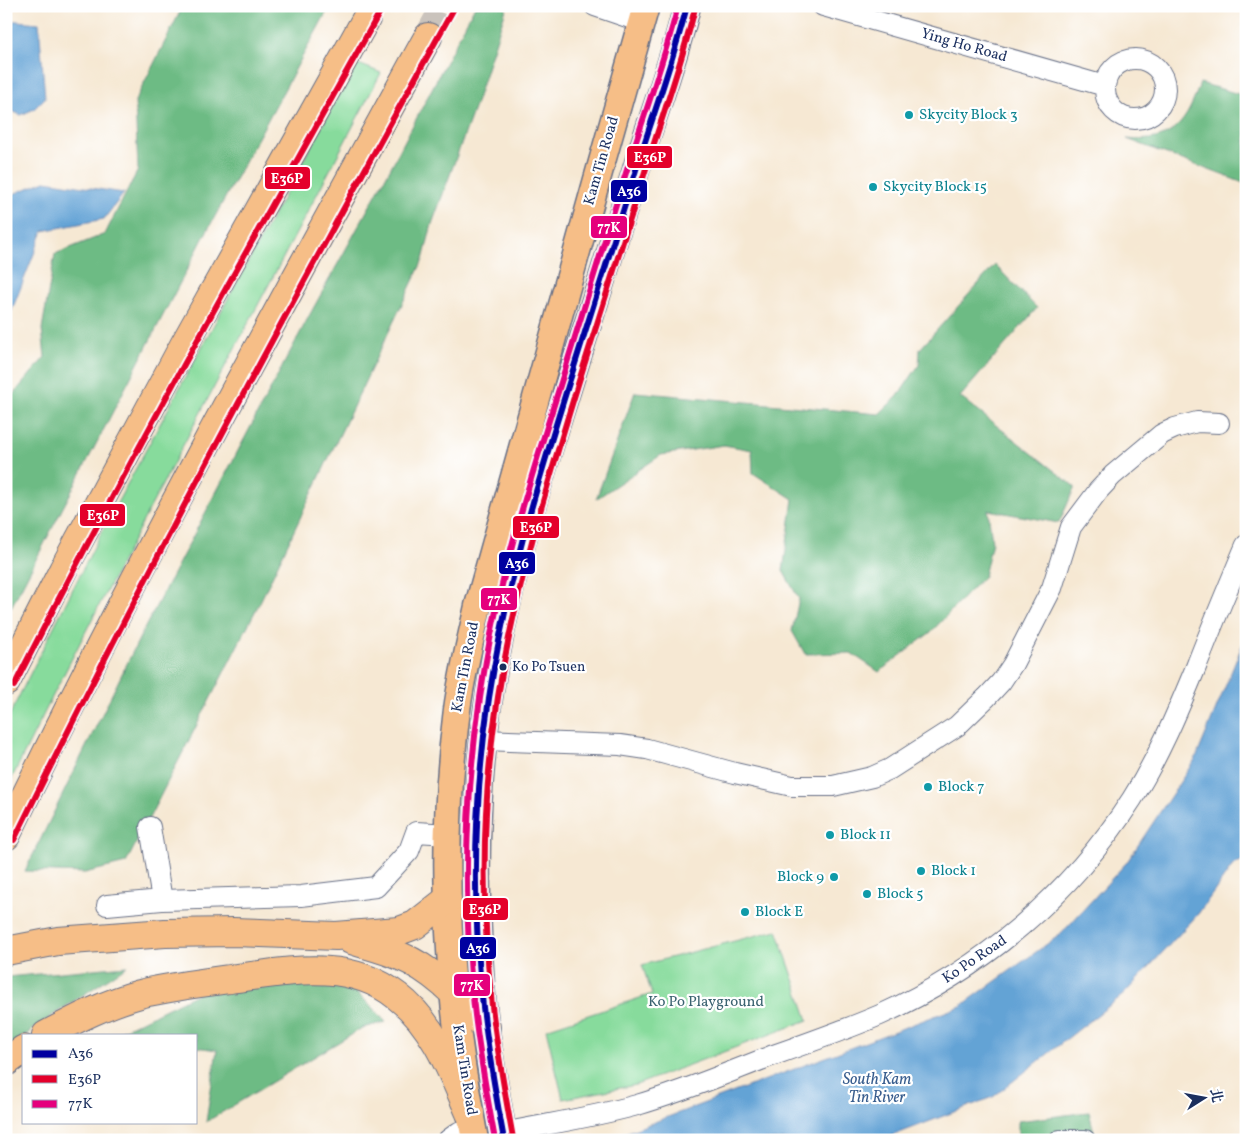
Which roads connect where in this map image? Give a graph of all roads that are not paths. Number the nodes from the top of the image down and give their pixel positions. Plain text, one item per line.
1 (595, 6) edge
2 (687, 6) edge
3 (823, 6) edge
4 (647, 11) edge
5 (366, 19) dead end
6 (428, 37) tunnel mouth
7 (1105, 86) dead end
8 (1219, 423) dead end
9 (1246, 544) edge
10 (6, 682) edge
11 (484, 740) junction
12 (150, 827) dead end
13 (448, 834) junction
14 (6, 836) edge
15 (162, 900) junction
16 (447, 900) junction
17 (106, 905) dead end
18 (336, 936) junction
19 (6, 951) edge
20 (453, 991) junction
21 (486, 1027) junction
22 (48, 1034) edge
23 (22, 1050) edge
24 (6, 1062) edge
25 (473, 1128) edge
26 (503, 1136) edge
27 (448, 1140) edge
28 (1060, 1140) edge
29 (1085, 1140) edge

1 - 4 street
2 - 11 main road, Kam Tin Road
3 - 7 street, Ying Ho Road
4 - 13 main road, Kam Tin Road
5 - 10 highway
6 - 14 highway
8 - 11 street
9 - 26 street, Ko Po Road
11 - 21 main road, Kam Tin Road
12 - 15 street
13 - 15 street
13 - 16 main road, Kam Tin Road
15 - 17 street
16 - 18 highway
16 - 20 main road, Kam Tin Road
18 - 19 highway
18 - 20 highway
20 - 21 highway
20 - 25 main road, Kam Tin Road
21 - 26 main road, Kam Tin Road
22 - 25 highway
23 - 24 highway
25 - 27 street
28 - 29 street

